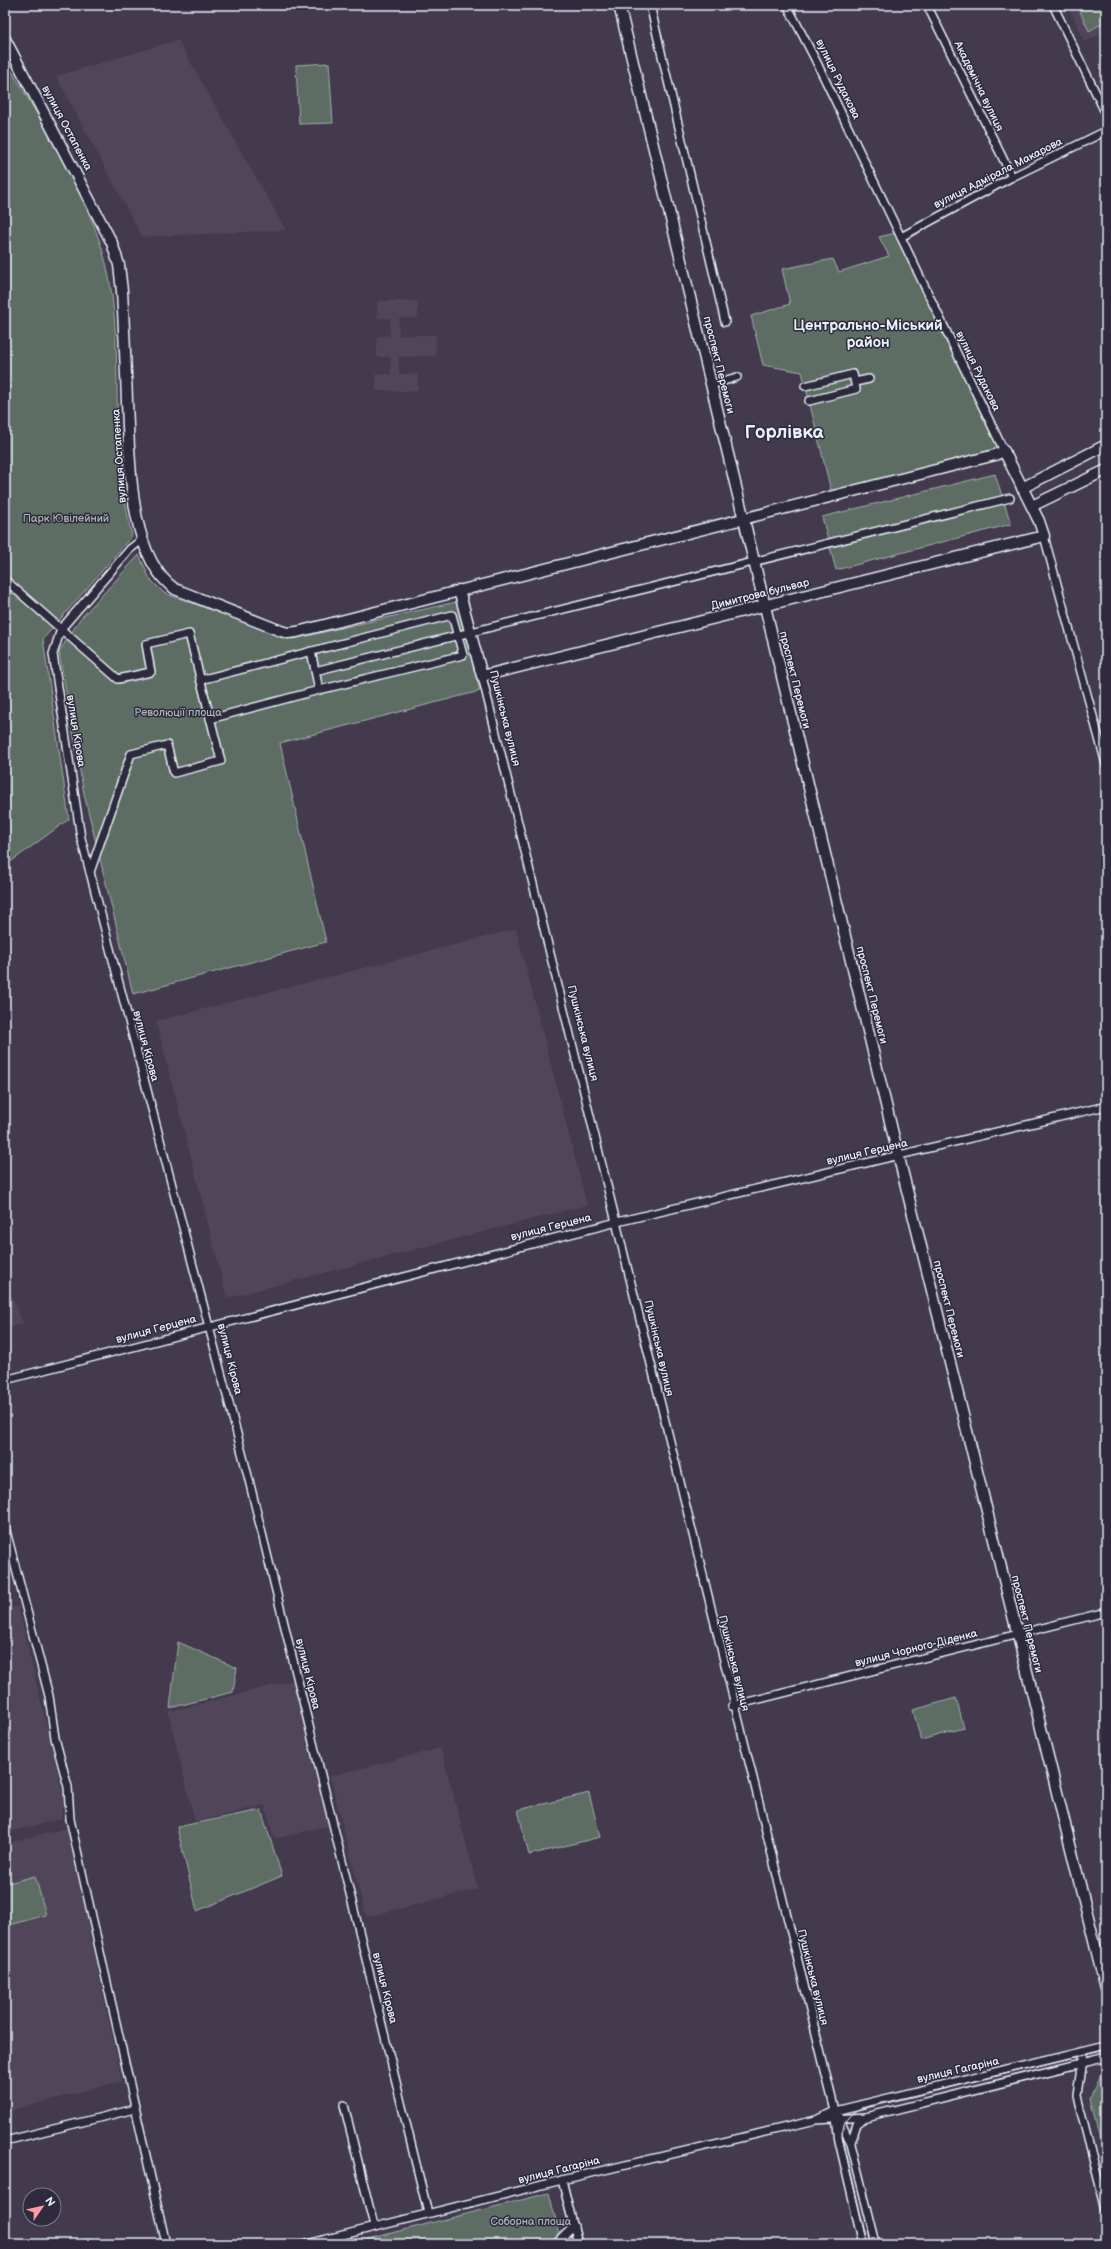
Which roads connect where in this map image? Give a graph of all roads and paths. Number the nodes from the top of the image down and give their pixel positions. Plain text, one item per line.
1 (619, 5) edge
2 (650, 5) edge
3 (787, 5) edge
4 (927, 5) edge
5 (1053, 5) edge
6 (5, 39) edge
7 (1106, 114) edge
8 (1106, 131) edge
9 (1012, 177) junction
10 (901, 237) junction
11 (725, 322) dead end
12 (737, 377) dead end
13 (869, 379) dead end
14 (855, 382) junction
15 (711, 385) junction
16 (805, 386) dead end
17 (809, 401) dead end
18 (1106, 445) edge
19 (1004, 451) junction
20 (1106, 470) edge
21 (1022, 488) junction
22 (1010, 498) dead end
23 (1032, 506) junction
24 (743, 518) junction
25 (1044, 536) junction
26 (143, 539) junction
27 (754, 561) junction
28 (5, 580) edge
29 (459, 590) junction
30 (765, 606) junction
31 (61, 630) junction
32 (471, 633) junction
33 (458, 636) junction
34 (311, 651) junction
35 (315, 671) junction
36 (482, 676) junction
37 (200, 680) junction
38 (319, 690) junction
39 (210, 719) junction
40 (1106, 764) edge
41 (90, 872) junction
42 (1106, 1106) edge
43 (898, 1155) junction
44 (617, 1222) junction
45 (210, 1326) junction
46 (5, 1380) edge
47 (5, 1527) edge
48 (1106, 1612) edge
49 (1018, 1634) junction
50 (732, 1706) junction
51 (1106, 1989) edge
52 (1106, 2045) edge
53 (1083, 2052) junction
54 (1106, 2057) edge
55 (1080, 2064) junction
56 (344, 2105) dead end
57 (135, 2109) junction
58 (835, 2111) junction
59 (866, 2117) junction
60 (816, 2120) junction
61 (838, 2120) junction
62 (5, 2141) edge
63 (851, 2144) junction
64 (562, 2180) junction
65 (1106, 2210) edge
66 (428, 2213) junction
67 (374, 2226) junction
68 (574, 2226) junction
69 (166, 2244) edge
70 (307, 2244) edge
71 (556, 2244) edge
72 (578, 2244) edge
73 (863, 2244) edge
74 (876, 2244) edge

1 - 15 street, проспект Перемоги
2 - 11 street
3 - 10 street, вулиця Рудакова
4 - 9 street, Академічна вулиця
5 - 7 street
6 - 26 street, вулиця Остапенка
8 - 9 street, вулиця Адмірала Макарова
9 - 10 street, вулиця Адмірала Макарова
10 - 19 street, вулиця Рудакова
12 - 15 street
13 - 14 street
14 - 16 street
14 - 17 street
15 - 24 street, проспект Перемоги
18 - 21 street
19 - 21 street, вулиця Рудакова
19 - 24 street
20 - 23 street
21 - 23 street, вулиця Рудакова
22 - 27 street
23 - 25 street, вулиця Рудакова
24 - 27 street, проспект Перемоги
24 - 29 street
25 - 30 street, Димитрова бульвар
25 - 40 street, вулиця Рудакова
26 - 29 street, вулиця Остапенка
26 - 31 street, вулиця Кірова
27 - 30 street, проспект Перемоги
27 - 32 street
28 - 31 street
29 - 32 street, Пушкінська вулиця
30 - 36 street, Димитрова бульвар
30 - 43 street, проспект Перемоги
31 - 37 street
31 - 41 street, вулиця Кірова
32 - 33 street
32 - 36 street, Пушкінська вулиця
33 - 34 street
33 - 35 street
33 - 38 street
34 - 35 street
34 - 37 street
35 - 38 street
36 - 44 street, Пушкінська вулиця
37 - 39 street
38 - 39 street
39 - 41 street
41 - 45 street, вулиця Кірова
42 - 43 street, вулиця Герцена
43 - 44 street, вулиця Герцена
43 - 49 street, проспект Перемоги
44 - 45 street, вулиця Герцена
44 - 50 street, Пушкінська вулиця
45 - 46 street, вулиця Герцена
45 - 66 street, вулиця Кірова
47 - 57 street
48 - 49 street, вулиця Чорного-Діденка
49 - 50 street, вулиця Чорного-Діденка
49 - 51 street, проспект Перемоги
50 - 58 street, Пушкінська вулиця
52 - 53 street, вулиця Гагаріна
53 - 55 street
53 - 58 street, вулиця Гагаріна
54 - 55 street, вулиця Гагаріна
55 - 59 street, вулиця Гагаріна
55 - 65 street
56 - 67 street
57 - 62 street
57 - 69 street
58 - 60 street, вулиця Гагаріна
58 - 61 street, Пушкінська вулиця
59 - 61 street, вулиця Гагаріна
59 - 63 street
60 - 61 street, вулиця Гагаріна
60 - 64 street, вулиця Гагаріна
61 - 63 street, Пушкінська вулиця
61 - 73 street, Пушкінська вулиця
63 - 74 street, Пушкінська вулиця
64 - 66 street, вулиця Гагаріна
64 - 68 street
66 - 67 street, вулиця Гагаріна
67 - 70 street, вулиця Гагаріна
68 - 71 street
68 - 72 street

